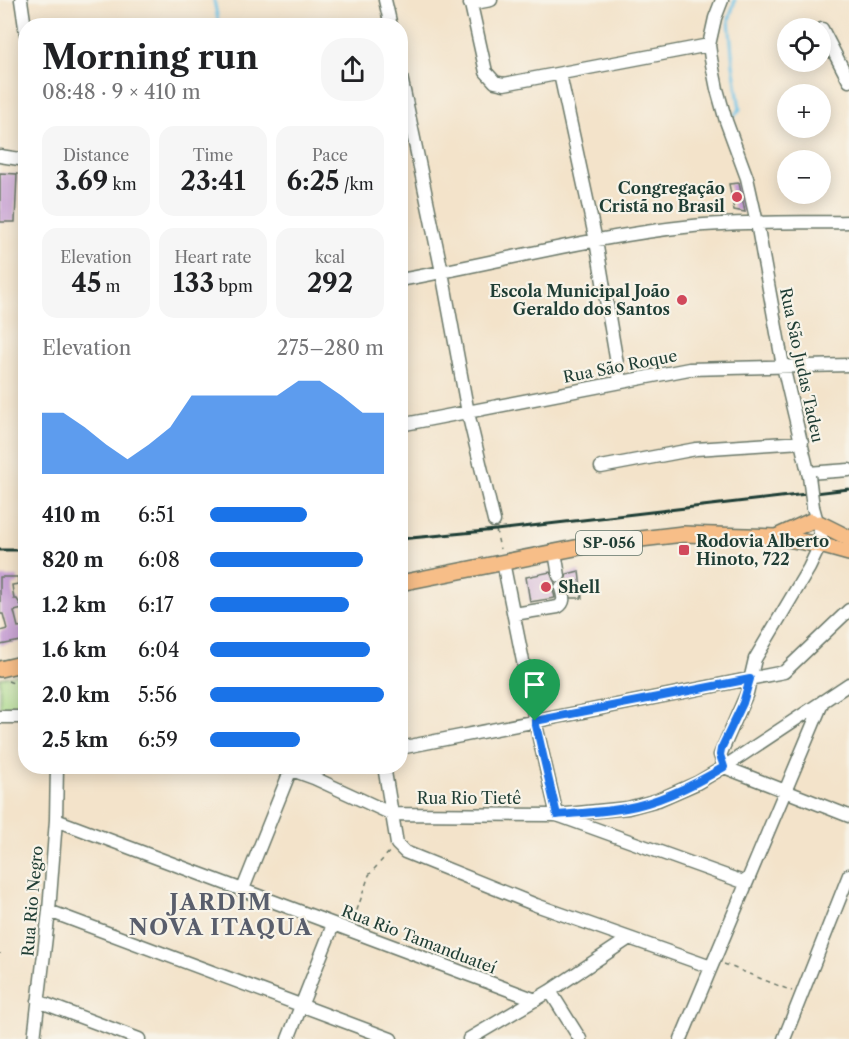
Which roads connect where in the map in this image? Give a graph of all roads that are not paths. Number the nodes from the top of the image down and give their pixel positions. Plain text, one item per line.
1 (21, 0) edge
2 (385, 0) edge
3 (491, 0) edge
4 (722, 0) edge
5 (470, 2) edge
6 (24, 18) edge
7 (389, 18) edge
8 (709, 45) junction
9 (831, 46) edge
10 (560, 74) junction
11 (849, 81) edge
12 (408, 110) edge
13 (0, 156) edge
14 (18, 159) edge
15 (849, 222) edge
16 (757, 223) junction
17 (596, 241) junction
18 (442, 272) junction
19 (408, 278) edge
20 (849, 365) edge
21 (783, 366) junction
22 (620, 381) junction
23 (468, 413) junction
24 (408, 424) edge
25 (802, 442) junction
26 (601, 467) dead end
27 (849, 470) edge
28 (808, 475) junction
29 (815, 516) junction
30 (494, 521) road end
31 (776, 537) junction
32 (849, 538) edge
33 (813, 544) junction
34 (555, 552) junction
35 (849, 553) edge
36 (503, 562) junction
37 (408, 581) edge
38 (849, 610) edge
39 (514, 614) junction
40 (18, 667) edge
41 (4, 675) edge
42 (750, 679) junction
43 (849, 684) edge
44 (823, 701) junction
45 (0, 717) edge
46 (18, 717) edge
47 (535, 721) junction
48 (408, 746) edge
49 (724, 767) junction
50 (57, 774) edge
51 (284, 774) edge
52 (301, 774) edge
53 (385, 774) edge
54 (786, 791) junction
55 (392, 814) junction
56 (557, 815) junction
57 (849, 816) edge
58 (56, 820) junction
59 (849, 875) edge
60 (746, 883) junction
61 (243, 889) junction
62 (49, 911) junction
63 (333, 925) junction
64 (628, 939) junction
65 (713, 964) junction
66 (550, 991) junction
67 (536, 1000) junction
68 (38, 1001) junction
69 (301, 1005) junction
70 (34, 1039) edge
71 (139, 1039) edge
72 (288, 1039) edge
73 (391, 1039) edge
74 (469, 1039) edge
75 (580, 1039) edge
76 (681, 1039) edge
77 (784, 1039) edge

1 - 6 street
2 - 7 street
3 - 5 street
4 - 8 street
5 - 10 street
8 - 10 street
8 - 16 street, Rua São Judas Tadeu
9 - 11 street
10 - 17 street
12 - 18 street
13 - 14 street
15 - 16 street
16 - 17 street
16 - 21 street, Rua São Judas Tadeu
17 - 18 street
17 - 22 street
18 - 19 street
18 - 23 street
20 - 21 street, Rua São Roque
21 - 22 street, Rua São Roque
21 - 25 street, Rua São Judas Tadeu
22 - 23 street, Rua São Roque
23 - 24 street, Rua São Roque
23 - 30 street
25 - 26 street
25 - 28 street, Rua São Judas Tadeu
27 - 28 street
28 - 29 street, Rua São Judas Tadeu, bridge
29 - 31 main road
29 - 32 main road
29 - 33 street, Rua São Judas Tadeu
31 - 33 main road, SP-056
31 - 34 main road, SP-056
33 - 35 main road, SP-056
33 - 42 street
34 - 36 main road, SP-056
34 - 39 street
36 - 37 main road, SP-056
36 - 39 street
38 - 42 street
39 - 47 street
40 - 41 main road
42 - 47 street
42 - 49 street
43 - 44 street, Rua Rio Tietê
44 - 49 street, Rua Rio Tietê
44 - 54 street
45 - 46 street
47 - 48 street
47 - 56 street
49 - 54 street
49 - 56 street, Rua Rio Tietê
50 - 58 street, Rua Rio Negro
51 - 61 street
52 - 55 street, Rua Rio Tietê
53 - 55 street
54 - 57 street
54 - 60 street
55 - 56 street, Rua Rio Tietê
55 - 64 street
56 - 60 street
58 - 61 street, Rua Rio Tamanduateí
58 - 62 street, Rua Rio Negro
59 - 77 street
60 - 65 street
61 - 63 street, Rua Rio Tamanduateí
62 - 68 street, Rua Rio Negro
62 - 69 street
63 - 67 street, Rua Rio Tamanduateí
63 - 69 street
64 - 65 street
64 - 66 street
65 - 76 street
66 - 67 street
66 - 75 street
67 - 74 street
68 - 70 street, Rua Rio Negro
68 - 71 street
69 - 72 street
69 - 73 street

